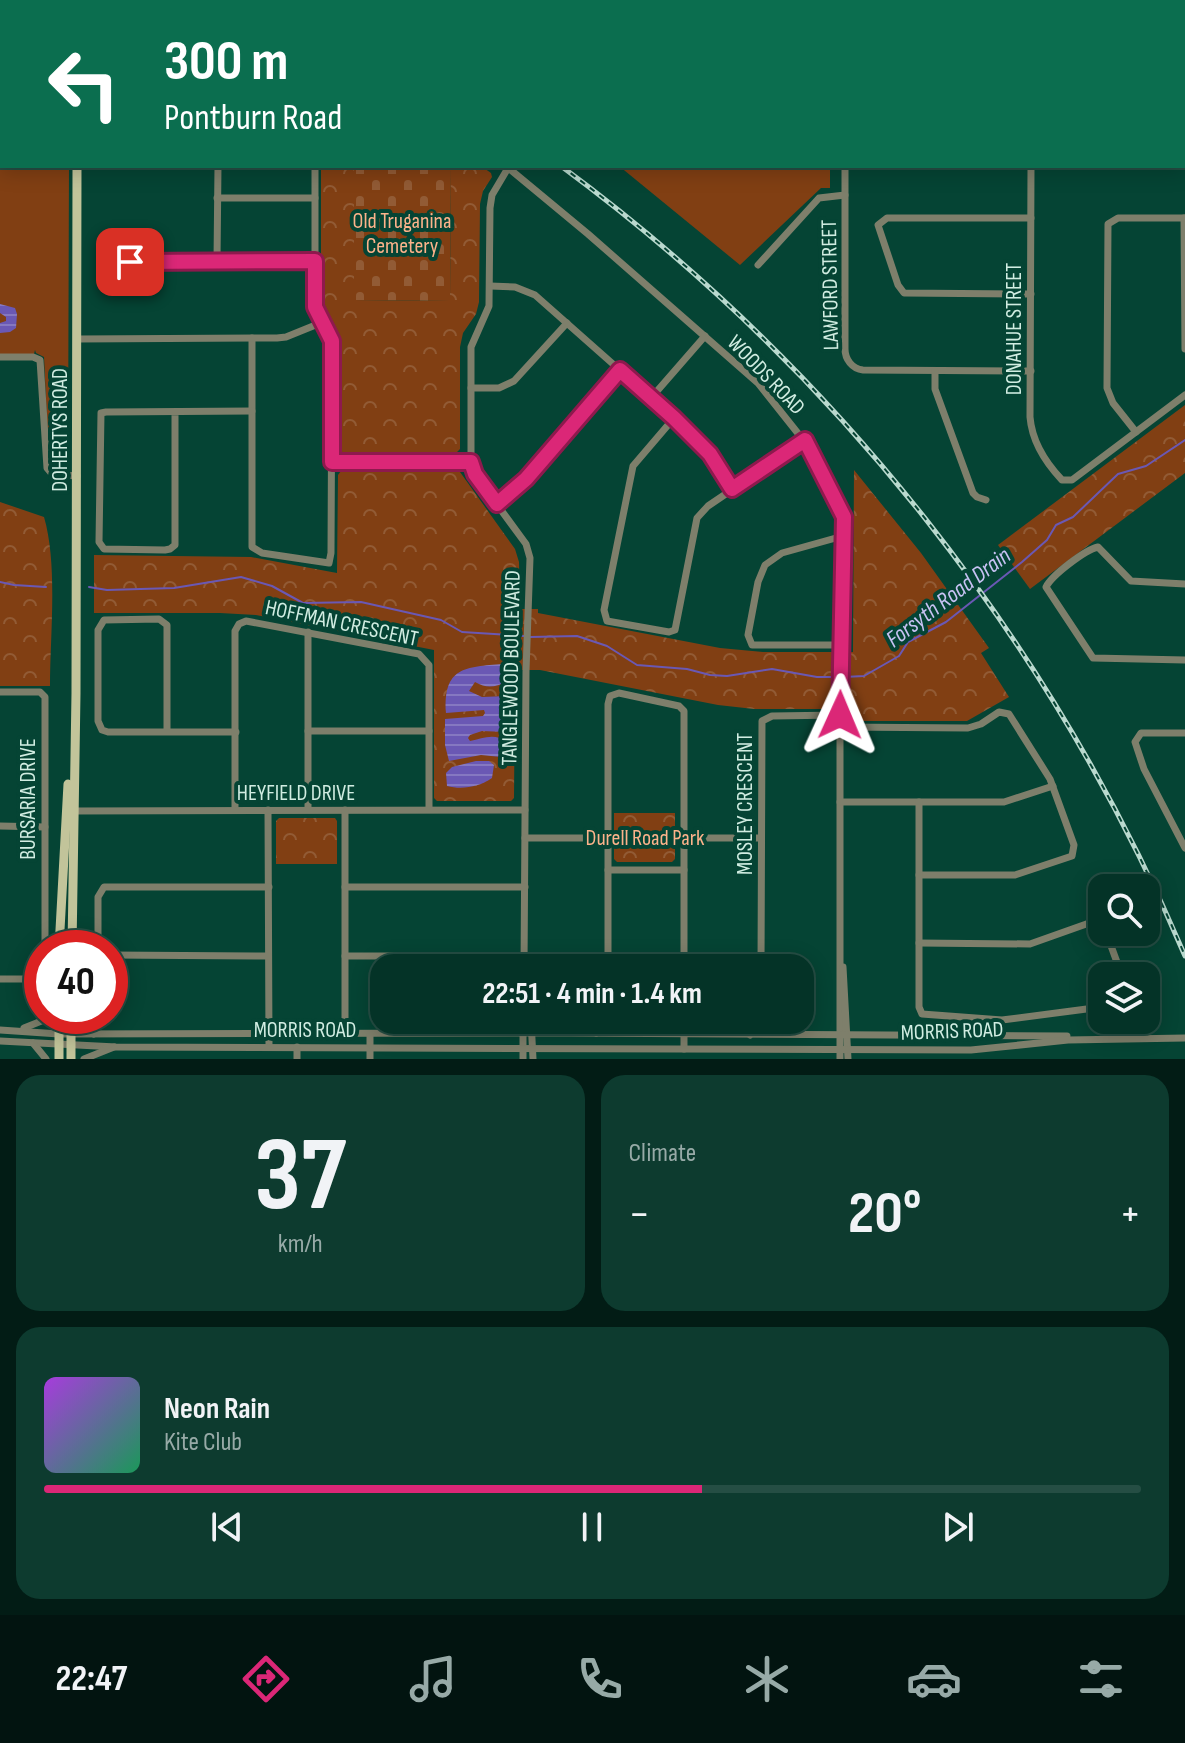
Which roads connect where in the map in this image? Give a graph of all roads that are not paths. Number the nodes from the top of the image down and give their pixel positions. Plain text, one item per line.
1 (77, 168) edge
2 (218, 168) edge
3 (315, 168) edge
4 (506, 168) edge
5 (508, 168) edge
6 (845, 168) edge
7 (1031, 168) edge
8 (845, 195) junction
9 (217, 198) junction
10 (315, 198) junction
11 (1031, 218) junction
12 (1184, 218) edge
13 (217, 261) junction
14 (315, 261) junction
15 (130, 262) dead end
16 (758, 265) dead end
17 (490, 286) junction
18 (1031, 294) junction
19 (323, 322) junction
20 (567, 323) junction
21 (705, 336) junction
22 (252, 338) junction
23 (77, 339) junction
24 (1185, 349) edge
25 (0, 357) edge
26 (620, 370) junction
27 (935, 371) junction
28 (1031, 371) junction
29 (471, 388) junction
30 (1185, 395) edge
31 (651, 398) junction
32 (252, 411) junction
33 (175, 412) junction
34 (674, 418) junction
35 (1136, 432) junction
36 (805, 440) junction
37 (332, 462) junction
38 (471, 462) junction
39 (77, 476) junction
40 (732, 489) junction
41 (986, 500) dead end
42 (497, 504) junction
43 (843, 536) junction
44 (1185, 584) edge
45 (308, 632) junction
46 (841, 646) junction
47 (1185, 660) edge
48 (0, 692) edge
49 (840, 715) junction
50 (840, 727) junction
51 (308, 731) junction
52 (429, 731) junction
53 (167, 732) junction
54 (236, 732) junction
55 (1185, 733) edge
56 (1053, 786) junction
57 (840, 802) junction
58 (919, 802) junction
59 (235, 809) junction
60 (308, 809) junction
61 (429, 809) junction
62 (268, 810) junction
63 (345, 810) junction
64 (525, 810) junction
65 (70, 811) junction
66 (1185, 825) edge
67 (0, 826) edge
68 (45, 827) junction
69 (1176, 830) junction
70 (525, 838) junction
71 (608, 838) junction
72 (684, 838) junction
73 (761, 838) junction
74 (1185, 848) edge
75 (608, 870) junction
76 (684, 870) junction
77 (919, 875) junction
78 (269, 887) junction
79 (345, 887) junction
80 (525, 887) junction
81 (1088, 923) edge
82 (45, 930) edge
83 (60, 930) edge
84 (72, 930) edge
85 (98, 930) edge
86 (919, 943) junction
87 (525, 954) edge
88 (608, 954) edge
89 (684, 954) edge
90 (761, 954) edge
91 (128, 955) edge
92 (268, 956) junction
93 (345, 956) junction
94 (370, 956) edge
95 (0, 979) edge
96 (24, 979) edge
97 (1088, 1009) edge
98 (24, 1028) edge
99 (0, 1030) edge
100 (18, 1030) junction
101 (58, 1034) edge
102 (71, 1034) edge
103 (94, 1034) edge
104 (128, 1034) edge
105 (269, 1034) junction
106 (345, 1034) junction
107 (370, 1034) joint
108 (528, 1034) edge
109 (528, 1034) edge
110 (684, 1034) joint
111 (750, 1035) joint
112 (769, 1035) joint
113 (843, 1035) junction
114 (987, 1035) junction
115 (1185, 1037) edge
116 (59, 1040) junction
117 (71, 1040) junction
118 (0, 1041) edge
119 (33, 1043) junction
120 (116, 1047) junction
121 (269, 1047) junction
122 (297, 1047) junction
123 (370, 1047) junction
124 (446, 1047) junction
125 (523, 1047) junction
126 (533, 1047) junction
127 (988, 1048) junction
128 (684, 1049) junction
129 (844, 1049) junction
130 (46, 1059) edge
131 (59, 1059) edge
132 (71, 1059) edge
133 (84, 1059) edge
134 (297, 1059) edge
135 (370, 1059) edge
136 (446, 1059) edge
137 (523, 1059) edge
138 (533, 1059) edge
139 (840, 1059) edge
140 (848, 1059) edge

1 - 23 main road, DOHERTYS ROAD
2 - 9 street
3 - 10 street
4 - 17 street
5 - 21 street, WOODS ROAD
6 - 8 street, LAWFORD STREET
7 - 11 street, DONAHUE STREET
8 - 16 street
8 - 27 street, LAWFORD STREET
9 - 10 street
9 - 13 street
10 - 14 street
11 - 18 street, DONAHUE STREET
11 - 18 street
12 - 24 street
12 - 35 street
13 - 14 street
13 - 15 street
14 - 19 street
17 - 20 street
17 - 29 street
18 - 28 street, DONAHUE STREET
19 - 22 street
19 - 37 street
20 - 26 street
20 - 29 street
21 - 31 street
21 - 36 street, WOODS ROAD
22 - 23 street
22 - 32 street
23 - 39 main road, DOHERTYS ROAD
25 - 39 street
26 - 31 street
26 - 42 street
27 - 28 street, LAWFORD STREET
27 - 41 street
28 - 35 street, DONAHUE STREET
29 - 38 street
30 - 35 street
31 - 34 street
32 - 33 street
32 - 37 street
33 - 33 street
34 - 40 street
34 - 40 street
36 - 40 street
36 - 43 street, WOODS ROAD
37 - 38 street
38 - 42 street, TANGLEWOOD BOULEVARD
39 - 65 main road, DOHERTYS ROAD
42 - 64 street, TANGLEWOOD BOULEVARD
43 - 46 street, WOODS ROAD
43 - 46 street
44 - 47 street
45 - 51 street
45 - 52 street, HOFFMAN CRESCENT
45 - 54 street, HOFFMAN CRESCENT
46 - 49 street, WOODS ROAD
48 - 68 street, BURSARIA DRIVE
49 - 50 street, WOODS ROAD
49 - 73 street, MOSLEY CRESCENT
50 - 56 street
50 - 57 street, WOODS ROAD
51 - 52 street
51 - 60 street
52 - 61 street, HOFFMAN CRESCENT
53 - 53 street
53 - 54 street
54 - 59 street, HOFFMAN CRESCENT
55 - 69 street
56 - 58 street
56 - 77 street
57 - 58 street
57 - 113 street, WOODS ROAD
58 - 77 street
59 - 62 street, HEYFIELD DRIVE
59 - 65 street, HEYFIELD DRIVE
60 - 62 street, HEYFIELD DRIVE
60 - 63 street, HEYFIELD DRIVE
61 - 63 street, HEYFIELD DRIVE
61 - 64 street, HEYFIELD DRIVE
62 - 78 street
63 - 79 street
64 - 70 street, TANGLEWOOD BOULEVARD
65 - 83 main road, DOHERTYS ROAD
65 - 84 main road, DOHERTYS ROAD
66 - 69 street
67 - 68 street
68 - 82 street, BURSARIA DRIVE
69 - 74 street
70 - 71 street
70 - 80 street, TANGLEWOOD BOULEVARD
71 - 72 street
71 - 75 street
72 - 73 street
72 - 76 street
73 - 90 street, MOSLEY CRESCENT
75 - 76 street
75 - 88 street
76 - 89 street
77 - 86 street
78 - 85 street
78 - 92 street
79 - 80 street
79 - 93 street
80 - 87 street, TANGLEWOOD BOULEVARD
81 - 86 street
86 - 97 street
91 - 92 street
92 - 105 street
93 - 94 street
93 - 106 street
95 - 96 street
98 - 100 street
99 - 100 street, MORRIS ROAD
100 - 116 street, MORRIS ROAD
101 - 116 main road
102 - 117 main road
103 - 117 street, MORRIS ROAD
104 - 105 street, MORRIS ROAD
105 - 106 street, MORRIS ROAD
105 - 121 street
106 - 107 street, MORRIS ROAD
107 - 123 street
108 - 125 street
109 - 126 street
110 - 111 street, MORRIS ROAD
110 - 128 street
111 - 112 street, MORRIS ROAD
112 - 113 street, MORRIS ROAD
113 - 114 street, MORRIS ROAD
113 - 129 street, WOODS ROAD
114 - 115 street, MORRIS ROAD
114 - 127 street
115 - 127 street, MORRIS ROAD
116 - 117 street, MORRIS ROAD
116 - 119 street, MORRIS ROAD
116 - 131 main road
117 - 120 street, MORRIS ROAD
117 - 132 main road
118 - 119 street, MORRIS ROAD
119 - 130 street
120 - 121 street, MORRIS ROAD
120 - 133 street
121 - 122 street, MORRIS ROAD
122 - 123 street, MORRIS ROAD
122 - 134 street
123 - 124 street, MORRIS ROAD
123 - 135 street
124 - 125 street, MORRIS ROAD
124 - 136 street
125 - 126 street, MORRIS ROAD
125 - 137 street
126 - 128 street, MORRIS ROAD
126 - 138 street
127 - 129 street, MORRIS ROAD
128 - 129 street, MORRIS ROAD
129 - 139 street
129 - 140 street

